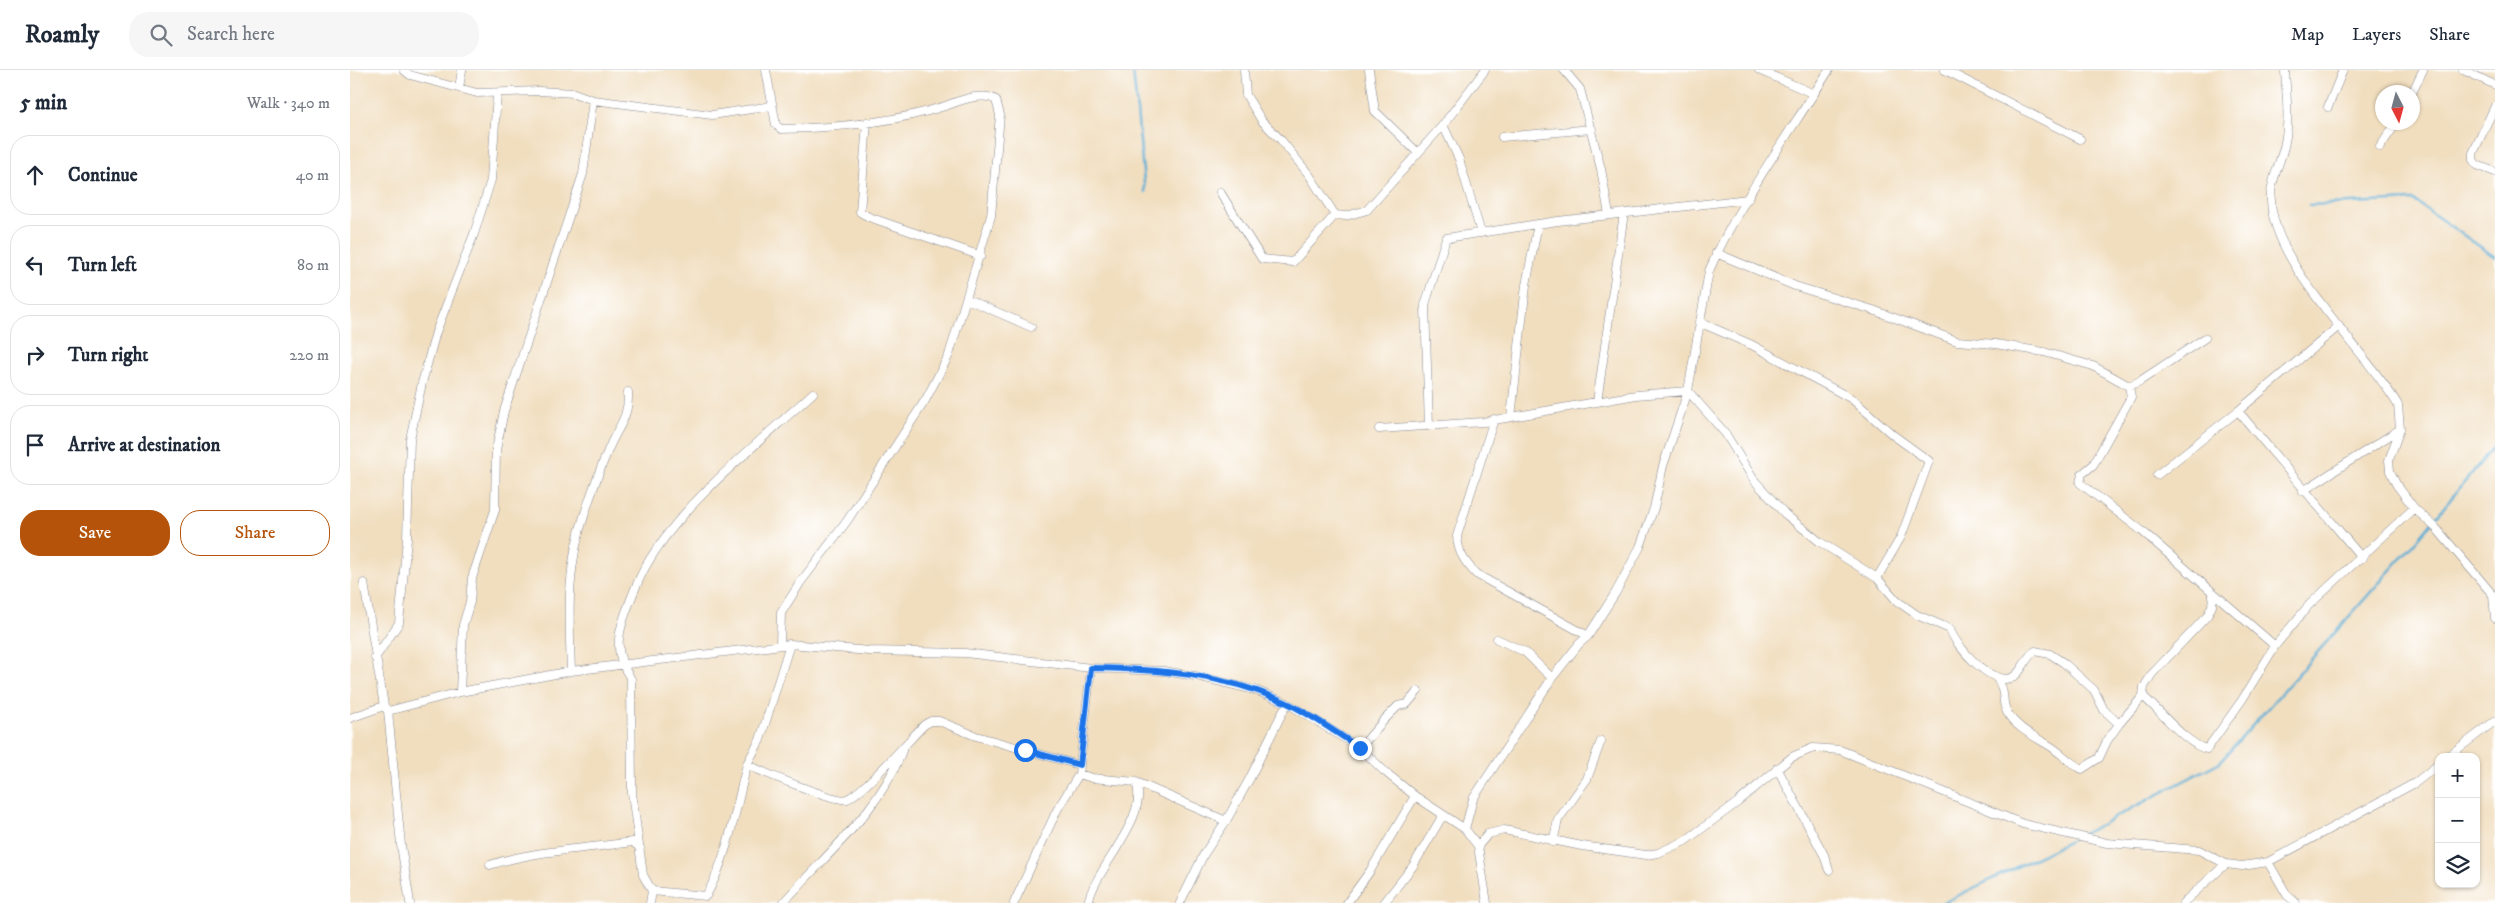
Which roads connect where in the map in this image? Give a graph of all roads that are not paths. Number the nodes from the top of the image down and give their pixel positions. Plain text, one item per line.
1 (404, 70) edge
2 (462, 70) edge
3 (766, 70) edge
4 (1244, 70) edge
5 (1369, 70) edge
6 (1485, 70) edge
7 (1564, 70) edge
8 (1758, 70) edge
9 (1829, 70) edge
10 (1945, 70) edge
11 (2285, 70) edge
12 (2343, 70) edge
13 (2424, 70) edge
14 (2463, 70) edge
15 (2416, 85) edge
16 (2495, 85) edge
17 (459, 88) junction
18 (497, 94) junction
19 (1814, 94) junction
20 (593, 100) junction
21 (772, 106) junction
22 (2495, 106) edge
23 (2328, 107) dead end
24 (866, 122) junction
25 (1443, 126) junction
26 (1592, 129) junction
27 (2391, 130) edge
28 (1502, 137) dead end
29 (2080, 140) dead end
30 (2380, 147) dead end
31 (1418, 153) junction
32 (2495, 172) edge
33 (1220, 192) dead end
34 (1748, 199) junction
35 (1624, 213) junction
36 (1335, 215) junction
37 (1609, 216) junction
38 (1538, 224) junction
39 (1481, 233) junction
40 (1716, 254) junction
41 (981, 256) junction
42 (967, 299) junction
43 (1699, 322) junction
44 (2339, 326) junction
45 (1031, 327) dead end
46 (2205, 338) dead end
47 (2129, 386) junction
48 (1688, 391) junction
49 (628, 392) dead end
50 (812, 393) dead end
51 (1597, 402) junction
52 (2238, 412) junction
53 (1511, 416) junction
54 (1494, 420) junction
55 (1429, 426) junction
56 (2400, 429) junction
57 (1380, 430) dead end
58 (2157, 475) dead end
59 (2303, 490) junction
60 (2414, 508) junction
61 (2362, 558) junction
62 (1877, 578) junction
63 (364, 583) dead end
64 (2213, 595) junction
65 (2495, 618) edge
66 (1588, 636) junction
67 (1497, 639) dead end
68 (790, 644) junction
69 (780, 645) junction
70 (2275, 646) junction
71 (375, 658) junction
72 (621, 664) junction
73 (1091, 668) junction
74 (571, 671) junction
75 (1993, 674) junction
76 (1552, 678) junction
77 (1418, 691) dead end
78 (460, 692) junction
79 (2144, 696) junction
80 (1287, 703) junction
81 (386, 709) junction
82 (350, 718) edge
83 (2495, 721) edge
84 (2119, 724) junction
85 (1601, 741) dead end
86 (905, 744) junction
87 (1360, 748) junction
88 (2453, 753) edge
89 (746, 764) junction
90 (1080, 765) junction
91 (2435, 767) edge
92 (1777, 768) junction
93 (1079, 774) junction
94 (1136, 782) junction
95 (1416, 796) junction
96 (1443, 815) junction
97 (1226, 821) junction
98 (1465, 829) junction
99 (1553, 842) junction
100 (1478, 846) junction
101 (640, 848) junction
102 (2268, 862) junction
103 (2226, 864) junction
104 (490, 865) dead end
105 (1829, 870) dead end
106 (652, 891) junction
107 (410, 903) edge
108 (650, 903) edge
109 (783, 903) edge
110 (1014, 903) edge
111 (1088, 903) edge
112 (1180, 903) edge
113 (1347, 903) edge
114 (1384, 903) edge
115 (1488, 903) edge
116 (2183, 903) edge
117 (2296, 903) edge

1 - 17 street
2 - 17 street
3 - 21 street
4 - 36 street
5 - 31 street
6 - 25 street
7 - 26 street
8 - 19 street
9 - 19 street
10 - 29 street
11 - 44 street
12 - 23 street
13 - 15 street
14 - 16 street
17 - 18 street
18 - 20 street
18 - 71 street
19 - 34 street
20 - 21 street
20 - 78 street
21 - 24 street
22 - 32 street
24 - 41 street
24 - 41 street
25 - 31 street
25 - 39 street
26 - 28 street
26 - 37 street
27 - 30 street
31 - 36 street
33 - 36 street
34 - 35 street
34 - 40 street
35 - 37 street
35 - 51 street
37 - 38 street
38 - 39 street
38 - 53 street
39 - 55 street
40 - 43 street
40 - 47 street
41 - 42 street
42 - 45 street
42 - 69 street
43 - 48 street
43 - 62 street
44 - 52 street
44 - 56 street
46 - 47 street
47 - 64 street
48 - 51 street
48 - 62 street
48 - 66 street
49 - 74 street
50 - 72 street
51 - 53 street
52 - 58 street
52 - 59 street
53 - 54 street
54 - 55 street
54 - 66 street
55 - 57 street
56 - 59 street
56 - 60 street
59 - 61 street
60 - 61 street
60 - 65 street
61 - 70 street
62 - 75 street
63 - 71 street
64 - 70 street
64 - 79 street
66 - 76 street
67 - 76 street
68 - 69 street
68 - 73 street
68 - 89 street
69 - 72 street
70 - 79 street
71 - 81 street
72 - 74 street
72 - 101 street
73 - 80 street
73 - 90 street
74 - 78 street
75 - 84 street
75 - 84 street
76 - 98 street
77 - 87 street
78 - 81 street
79 - 84 street
80 - 87 street
80 - 97 street
81 - 82 street
81 - 107 street
83 - 88 street
85 - 99 street
86 - 89 street
86 - 90 street
86 - 109 street
87 - 95 street
89 - 106 street
90 - 93 street
91 - 102 street
92 - 99 street
92 - 103 street
92 - 105 street
93 - 94 street
93 - 110 street
94 - 97 street
94 - 111 street
95 - 96 street
95 - 113 street
96 - 98 street
96 - 114 street
97 - 112 street
98 - 100 street
99 - 100 street
100 - 115 street
101 - 104 street
101 - 106 street
102 - 103 street
102 - 117 street
103 - 116 street
106 - 108 street

